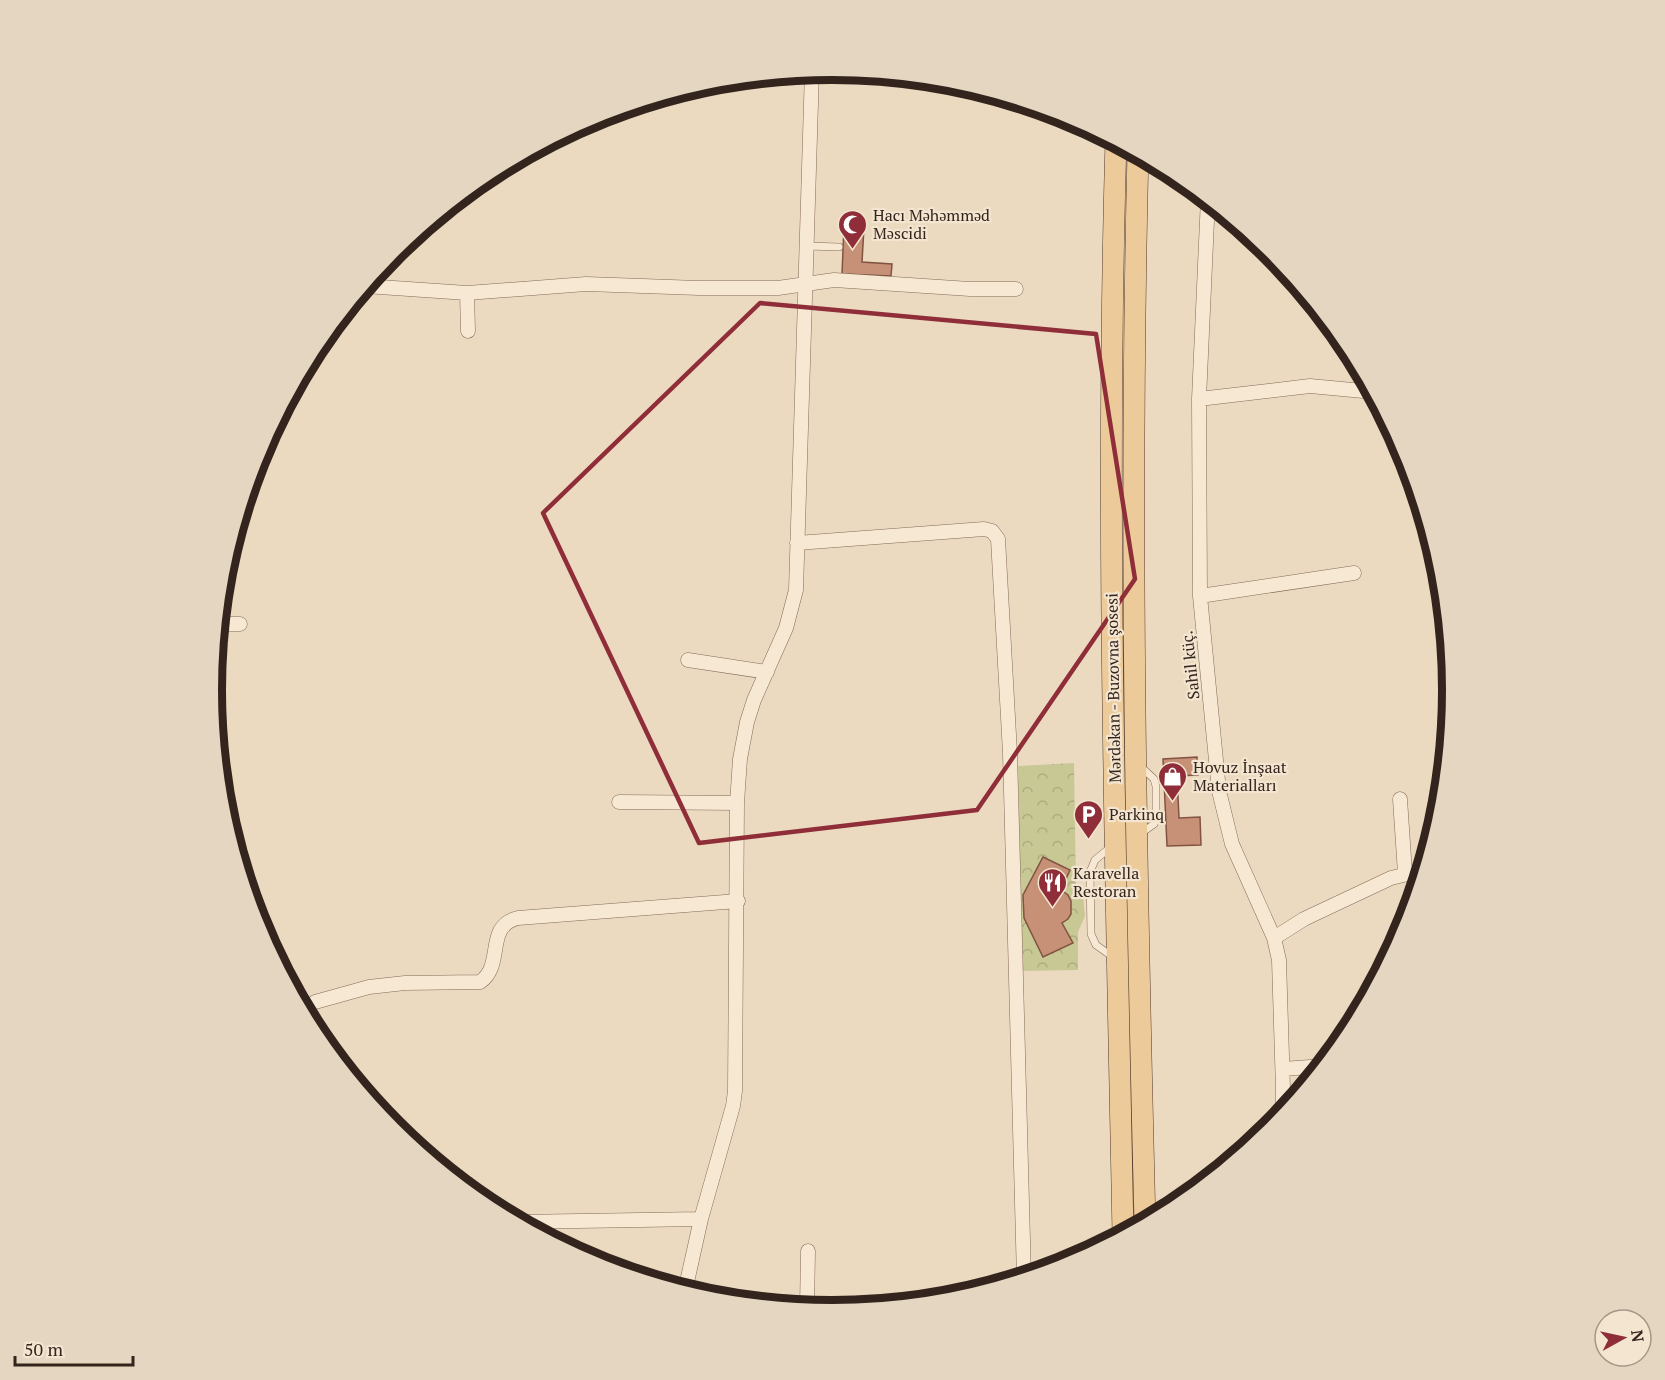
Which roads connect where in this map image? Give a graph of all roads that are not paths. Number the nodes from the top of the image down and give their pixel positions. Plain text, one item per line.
1 (812, 81) edge
2 (1116, 149) edge
3 (1138, 161) edge
4 (1208, 209) edge
5 (807, 246) junction
6 (839, 247) dead end
7 (806, 283) junction
8 (374, 287) edge
9 (1016, 289) dead end
10 (467, 293) junction
11 (468, 331) dead end
12 (1364, 391) edge
13 (1199, 399) junction
14 (797, 543) junction
15 (1354, 573) dead end
16 (1200, 596) junction
17 (226, 624) edge
18 (240, 624) dead end
19 (688, 660) dead end
20 (767, 672) junction
21 (1400, 799) dead end
22 (619, 802) dead end
23 (737, 803) junction
24 (1415, 871) edge
25 (1405, 873) junction
26 (738, 902) junction
27 (1274, 938) junction
28 (315, 1002) dead end
29 (1313, 1067) edge
30 (1283, 1069) junction
31 (1282, 1102) edge
32 (1145, 1215) edge
33 (701, 1219) junction
34 (532, 1222) edge
35 (1123, 1227) edge
36 (808, 1251) dead end
37 (1024, 1270) edge
38 (687, 1283) edge
39 (807, 1299) edge

1 - 5 street
2 - 35 main road, Mərdəkan - Buzovna şosesi
3 - 32 main road, Mərdəkan - Buzovna şosesi
4 - 13 street, Sahil küç.
5 - 6 lane
5 - 7 street
7 - 9 street
7 - 10 street
7 - 14 street
8 - 10 street
10 - 11 street
12 - 13 street
13 - 16 street, Sahil küç.
14 - 20 street
14 - 37 street
15 - 16 street
16 - 27 street, Sahil küç.
17 - 18 street
19 - 20 street
20 - 23 street
21 - 25 street
22 - 23 street
23 - 26 street
24 - 25 street
25 - 27 street
26 - 28 street
26 - 33 street
27 - 30 street, Sahil küç.
29 - 30 street
30 - 31 street, Sahil küç.
33 - 34 street
33 - 38 street
36 - 39 street

